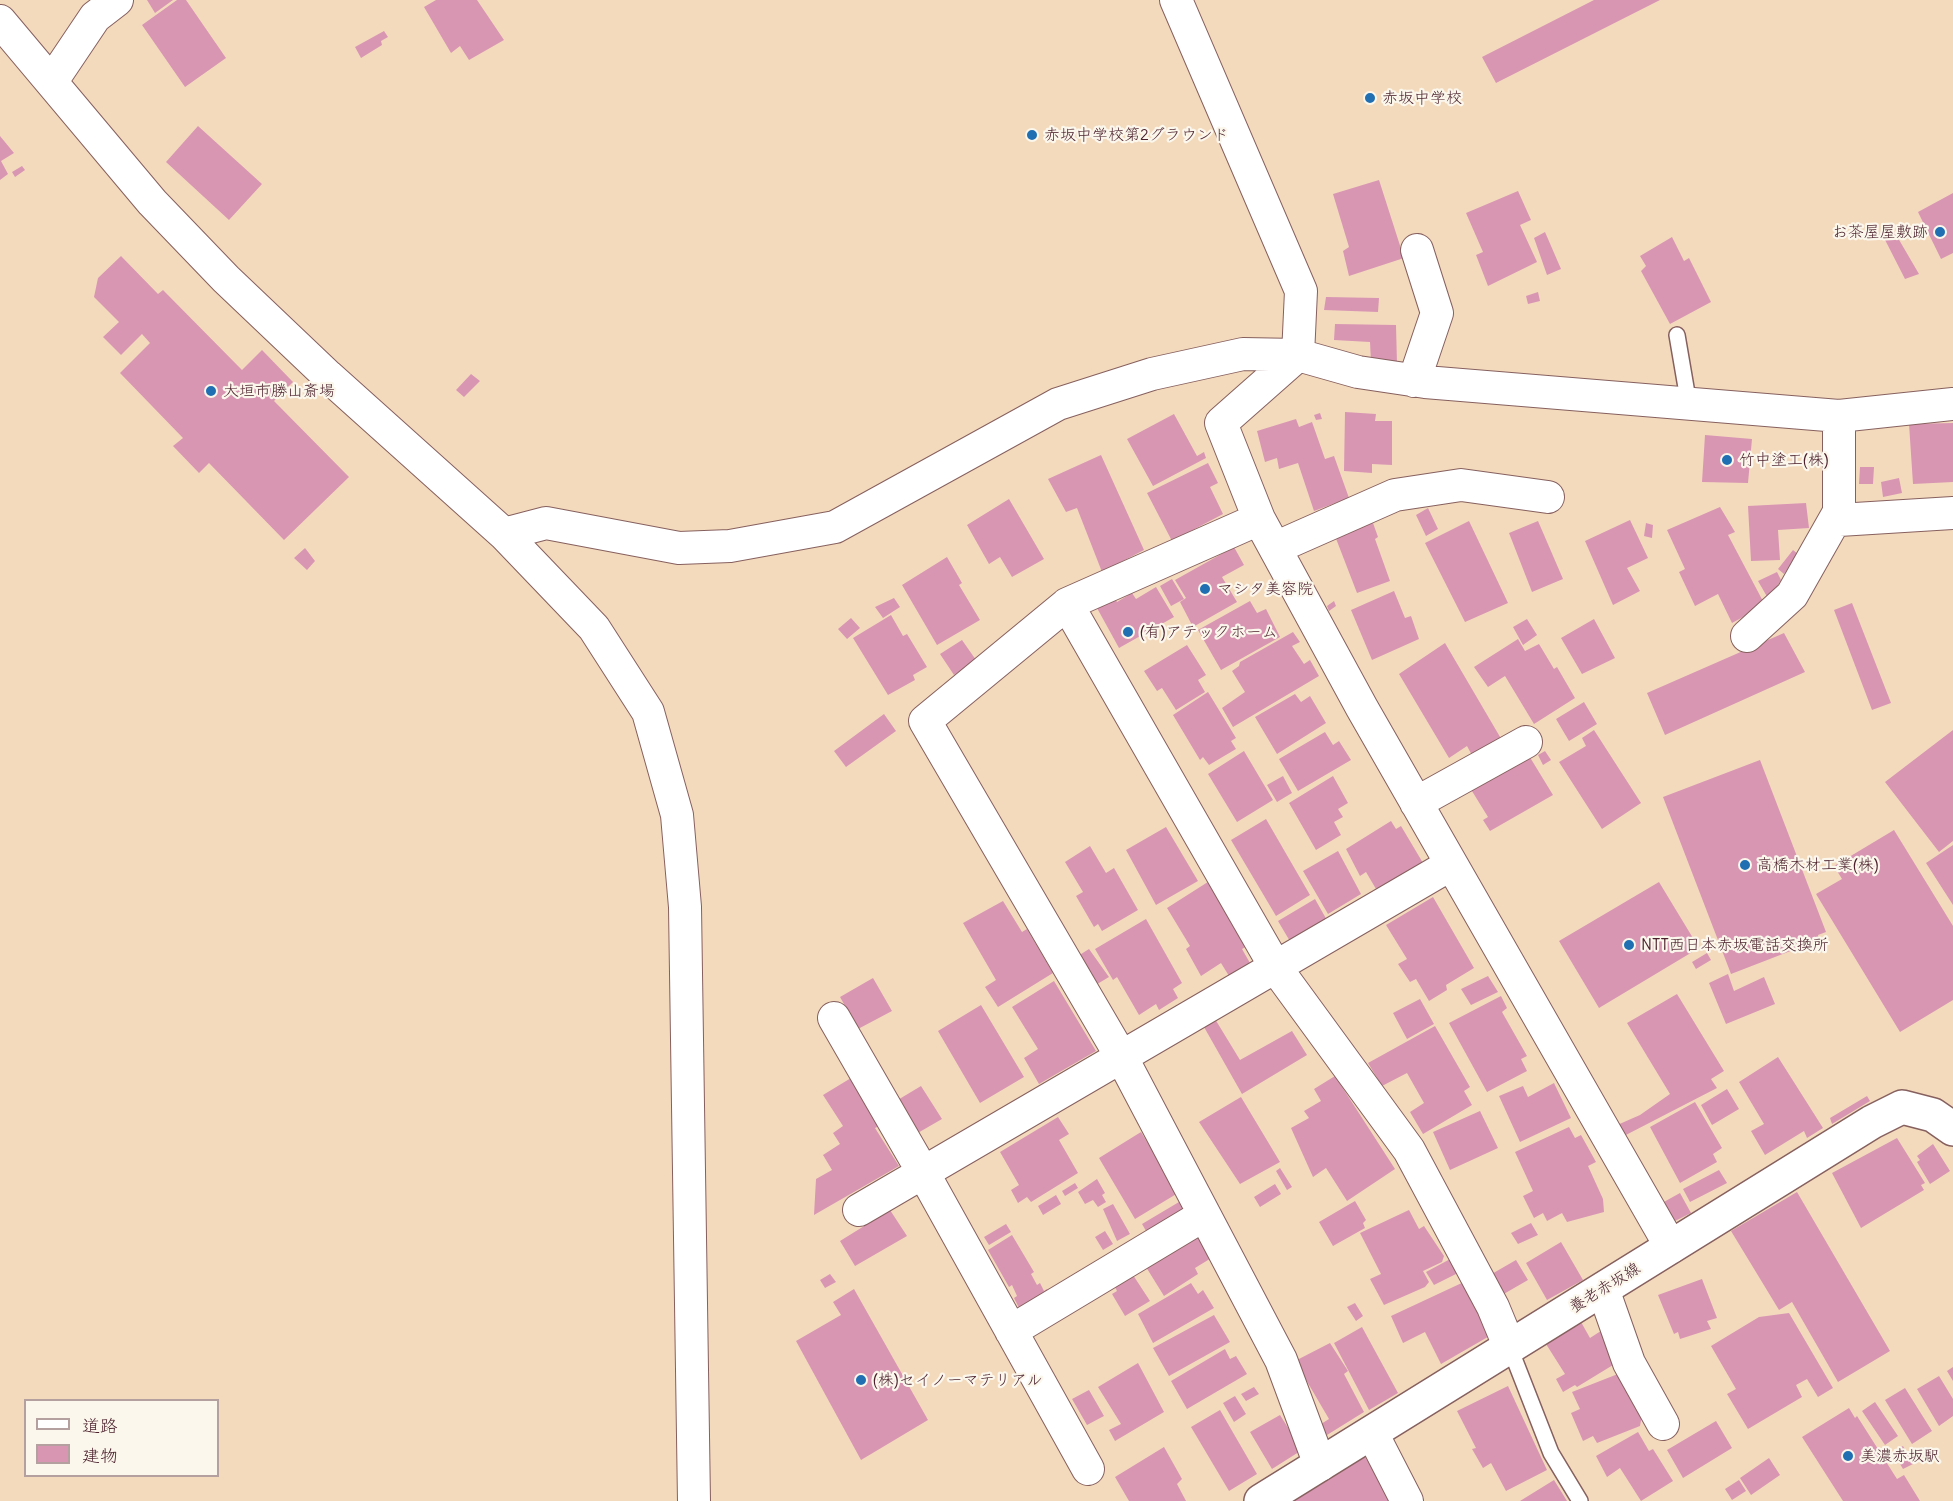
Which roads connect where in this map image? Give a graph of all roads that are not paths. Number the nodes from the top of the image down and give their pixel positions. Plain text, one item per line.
1 (117, 0) edge
2 (1176, 0) edge
3 (0, 21) edge
4 (52, 81) junction
5 (1417, 250) dead end
6 (1677, 335) dead end
7 (1298, 355) junction
8 (1414, 381) junction
9 (1953, 404) edge
10 (1689, 405) junction
11 (1839, 416) junction
12 (1548, 497) dead end
13 (1839, 512) junction
14 (1953, 513) edge
15 (1259, 519) junction
16 (504, 534) junction
17 (1275, 548) junction
18 (1067, 604) junction
19 (1747, 636) dead end
20 (1526, 742) dead end
21 (1416, 803) junction
22 (1450, 865) junction
23 (1276, 968) junction
24 (834, 1018) dead end
25 (1122, 1058) junction
26 (1953, 1129) edge
27 (924, 1174) junction
28 (859, 1210) dead end
29 (1204, 1215) junction
30 (1671, 1247) junction
31 (1603, 1289) junction
32 (1011, 1331) junction
33 (1510, 1348) junction
34 (1664, 1424) dead end
35 (1372, 1433) junction
36 (1320, 1465) junction
37 (1088, 1469) dead end
38 (694, 1501) edge
39 (1261, 1501) edge
40 (1407, 1501) edge
41 (1580, 1501) edge

1 - 4 street
2 - 7 street
3 - 4 street
4 - 16 street
5 - 8 street
6 - 10 lane
7 - 8 street
7 - 15 street
7 - 16 street
8 - 10 street
9 - 11 street
10 - 11 street
11 - 13 street
12 - 17 street
13 - 14 street
13 - 19 street
15 - 17 street
15 - 18 street
16 - 38 street
17 - 21 street
18 - 23 street
18 - 25 street
20 - 21 street
21 - 22 street
22 - 23 street
22 - 30 street
23 - 25 street
23 - 33 street
24 - 27 street
25 - 27 street
25 - 29 street
26 - 30 main road, 養老赤坂線
27 - 28 street
27 - 32 street
29 - 32 street
29 - 36 street
30 - 31 main road, 養老赤坂線
31 - 33 main road, 養老赤坂線
31 - 34 street
32 - 37 street
33 - 35 main road, 養老赤坂線
33 - 41 lane
35 - 36 main road, 養老赤坂線
35 - 40 street
36 - 39 main road, 養老赤坂線

